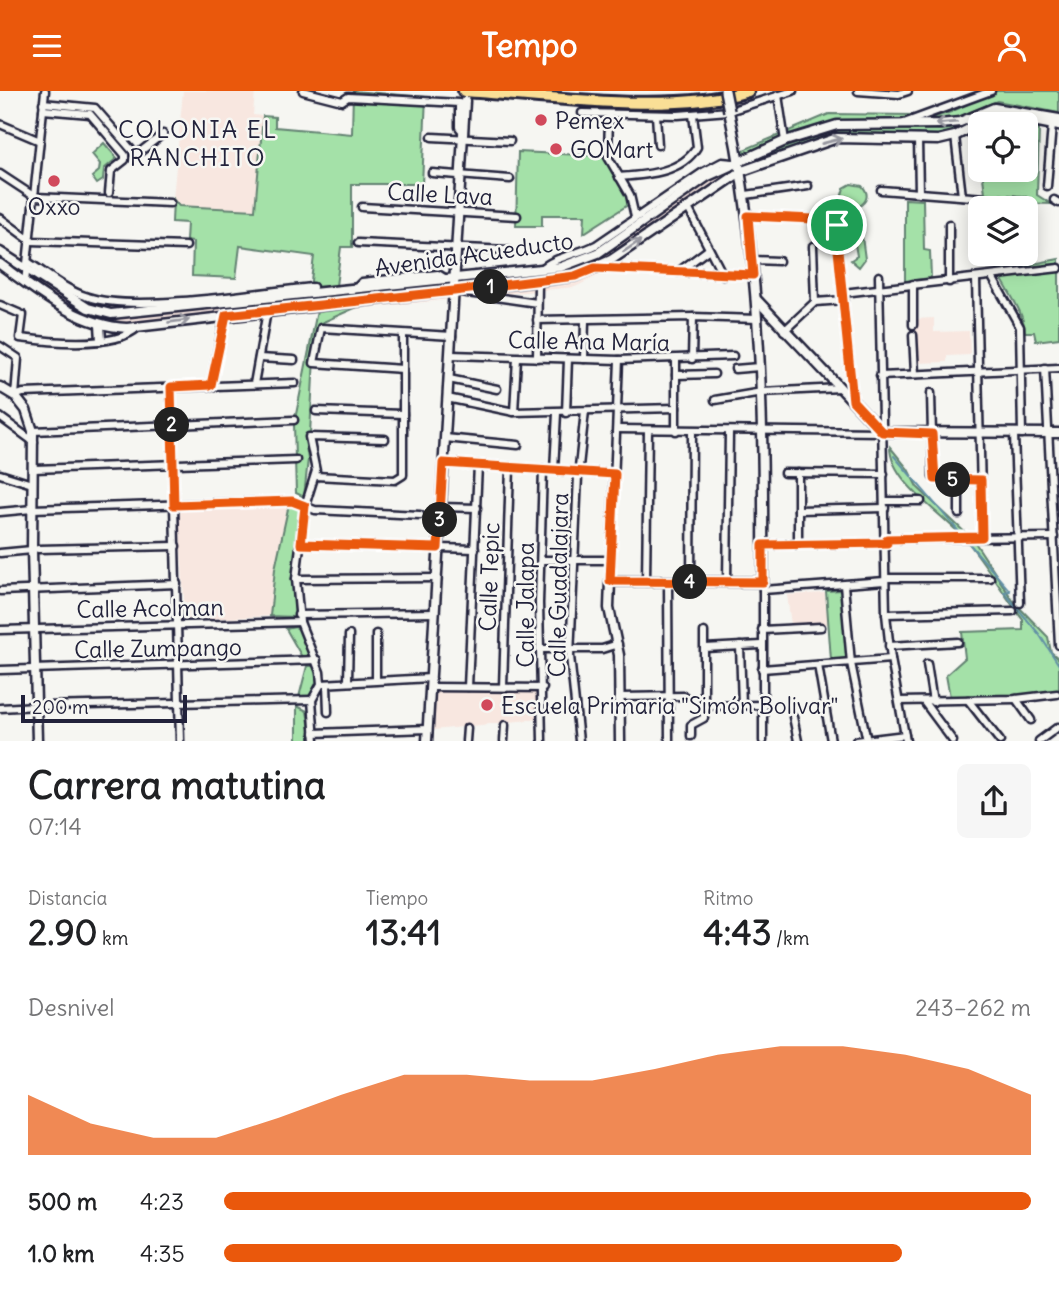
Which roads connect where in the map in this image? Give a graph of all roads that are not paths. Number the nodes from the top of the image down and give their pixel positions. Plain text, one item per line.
1 (45, 91) edge
2 (303, 91) edge
3 (725, 91) edge
4 (748, 91) edge
5 (793, 91) edge
6 (858, 91) edge
7 (908, 91) edge
8 (990, 91) edge
9 (778, 95) junction
10 (464, 96) edge
11 (43, 106) junction
12 (729, 111) junction
13 (582, 113) dead end
14 (609, 114) junction
15 (656, 115) junction
16 (694, 115) junction
17 (904, 123) junction
18 (1057, 123) edge
19 (0, 124) edge
20 (163, 134) dead end
21 (464, 136) junction
22 (955, 136) junction
23 (432, 137) dead end
24 (918, 139) junction
25 (40, 141) junction
26 (510, 141) dead end
27 (785, 141) junction
28 (658, 145) dead end
29 (128, 152) junction
30 (736, 161) junction
31 (741, 171) junction
32 (432, 173) dead end
33 (0, 174) edge
34 (462, 176) junction
35 (619, 177) junction
36 (510, 179) dead end
37 (808, 186) dead end
38 (1047, 186) dead end
39 (881, 190) dead end
40 (109, 193) dead end
41 (919, 193) junction
42 (746, 195) junction
43 (962, 196) junction
44 (968, 196) edge
45 (34, 197) junction
46 (170, 203) dead end
47 (362, 207) dead end
48 (688, 208) junction
49 (459, 213) junction
50 (517, 216) dead end
51 (748, 216) junction
52 (635, 217) junction
53 (0, 218) edge
54 (949, 224) dead end
55 (31, 241) junction
56 (358, 243) dead end
57 (186, 246) dead end
58 (813, 246) dead end
59 (456, 248) junction
60 (709, 249) junction
61 (509, 250) dead end
62 (0, 252) edge
63 (752, 260) junction
64 (779, 261) dead end
65 (28, 262) junction
66 (0, 264) edge
67 (595, 268) junction
68 (1059, 268) edge
69 (541, 269) junction
70 (27, 272) junction
71 (676, 274) junction
72 (723, 275) junction
73 (753, 275) junction
74 (879, 276) dead end
75 (992, 278) junction
76 (451, 279) junction
77 (976, 279) junction
78 (538, 281) junction
79 (949, 282) junction
80 (25, 283) junction
81 (913, 285) junction
82 (313, 287) dead end
83 (879, 288) junction
84 (454, 291) junction
85 (843, 296) junction
86 (756, 299) junction
87 (815, 302) junction
88 (537, 303) junction
89 (0, 305) edge
90 (267, 311) junction
91 (226, 315) junction
92 (693, 317) junction
93 (758, 319) junction
94 (537, 320) junction
95 (585, 321) junction
96 (100, 325) junction
97 (913, 325) dead end
98 (138, 327) junction
99 (784, 331) junction
100 (403, 334) junction
101 (452, 335) junction
102 (913, 335) dead end
103 (101, 340) junction
104 (0, 346) edge
105 (451, 355) junction
106 (730, 357) dead end
107 (259, 358) junction
108 (517, 358) junction
109 (537, 358) junction
110 (568, 359) junction
111 (584, 359) junction
112 (692, 359) junction
113 (294, 360) dead end
114 (619, 360) junction
115 (676, 360) junction
116 (759, 367) junction
117 (1045, 368) junction
118 (1059, 368) edge
119 (403, 369) junction
120 (735, 369) dead end
121 (1020, 369) junction
122 (976, 372) junction
123 (714, 374) dead end
124 (915, 374) junction
125 (676, 375) junction
126 (880, 376) junction
127 (449, 379) junction
128 (295, 383) dead end
129 (254, 384) junction
130 (211, 385) junction
131 (0, 387) edge
132 (171, 387) junction
133 (839, 388) junction
134 (496, 389) dead end
135 (762, 392) junction
136 (931, 393) dead end
137 (15, 396) junction
138 (447, 398) junction
139 (715, 400) dead end
140 (853, 401) junction
141 (676, 408) junction
142 (619, 410) junction
143 (316, 411) dead end
144 (585, 411) junction
145 (514, 412) junction
146 (566, 412) junction
147 (556, 413) junction
148 (403, 414) junction
149 (0, 417) edge
150 (294, 420) dead end
151 (172, 427) junction
152 (617, 429) junction
153 (648, 430) junction
154 (33, 431) junction
155 (676, 431) junction
156 (692, 432) junction
157 (729, 432) junction
158 (763, 432) junction
159 (882, 432) junction
160 (1047, 433) junction
161 (1059, 433) edge
162 (932, 434) junction
163 (979, 434) junction
164 (1018, 434) junction
165 (445, 438) junction
166 (384, 439) dead end
167 (34, 442) junction
168 (518, 445) dead end
169 (296, 460) dead end
170 (173, 463) junction
171 (443, 463) junction
172 (478, 465) junction
173 (510, 467) junction
174 (34, 469) junction
175 (543, 469) junction
176 (554, 470) junction
177 (580, 472) junction
178 (784, 473) dead end
179 (0, 474) edge
180 (615, 474) junction
181 (797, 474) junction
182 (884, 474) junction
183 (1050, 475) junction
184 (315, 476) junction
185 (1059, 476) edge
186 (959, 480) junction
187 (981, 480) junction
188 (32, 484) junction
189 (921, 501) dead end
190 (174, 505) junction
191 (885, 505) junction
192 (305, 506) junction
193 (441, 507) junction
194 (477, 508) junction
195 (32, 509) junction
196 (798, 510) junction
197 (0, 512) edge
198 (420, 515) dead end
199 (959, 515) dead end
200 (1056, 517) edge
201 (982, 537) junction
202 (1017, 537) junction
203 (1054, 537) junction
204 (887, 541) junction
205 (797, 543) junction
206 (301, 544) junction
207 (763, 545) junction
208 (176, 546) junction
209 (438, 548) junction
210 (475, 549) junction
211 (35, 550) junction
212 (0, 553) edge
213 (1057, 559) edge
214 (541, 560) junction
215 (611, 560) junction
216 (575, 561) junction
217 (437, 578) junction
218 (990, 578) dead end
219 (296, 579) junction
220 (885, 580) junction
221 (610, 581) junction
222 (646, 582) junction
223 (668, 582) junction
224 (691, 582) junction
225 (727, 582) junction
226 (177, 584) junction
227 (844, 585) junction
228 (763, 586) junction
229 (33, 588) junction
230 (0, 591) edge
231 (1058, 601) edge
232 (1020, 603) dead end
233 (1013, 611) dead end
234 (435, 613) junction
235 (887, 614) junction
236 (299, 618) junction
237 (178, 625) junction
238 (36, 627) junction
239 (821, 627) dead end
240 (0, 630) edge
241 (762, 630) junction
242 (704, 632) dead end
243 (376, 634) dead end
244 (349, 635) dead end
245 (958, 642) dead end
246 (618, 644) junction
247 (759, 645) junction
248 (1059, 645) edge
249 (740, 646) junction
250 (889, 646) junction
251 (570, 648) junction
252 (705, 648) junction
253 (541, 649) junction
254 (891, 659) junction
255 (317, 660) junction
256 (851, 663) junction
257 (927, 664) dead end
258 (818, 665) junction
259 (180, 667) junction
260 (37, 668) junction
261 (762, 669) junction
262 (0, 670) edge
263 (376, 680) junction
264 (348, 681) junction
265 (431, 683) junction
266 (324, 684) junction
267 (468, 687) junction
268 (503, 687) junction
269 (543, 688) junction
270 (1057, 694) edge
271 (684, 696) dead end
272 (621, 697) junction
273 (669, 697) junction
274 (1016, 699) junction
275 (313, 700) junction
276 (968, 700) junction
277 (899, 701) junction
278 (924, 702) junction
279 (933, 702) junction
280 (180, 703) junction
281 (742, 705) junction
282 (763, 705) junction
283 (41, 706) junction
284 (705, 706) junction
285 (0, 708) edge
286 (328, 712) dead end
287 (793, 717) dead end
288 (1031, 720) dead end
289 (505, 725) dead end
290 (1058, 727) edge
291 (467, 728) dead end
292 (428, 729) junction
293 (314, 733) junction
294 (691, 736) dead end
295 (906, 738) edge
296 (1043, 740) edge
297 (37, 741) edge
298 (180, 741) edge
299 (315, 741) edge
300 (427, 741) edge
301 (466, 741) edge
302 (504, 741) edge
303 (542, 741) edge
304 (579, 741) edge
305 (620, 741) edge
306 (669, 741) edge
307 (764, 741) edge
308 (798, 741) edge
309 (831, 741) edge
310 (856, 741) edge
311 (867, 741) edge
312 (953, 741) edge
313 (1000, 741) edge

1 - 11 street
2 - 21 street
3 - 12 main road, bridge
4 - 10 highway
5 - 9 street
6 - 7 street
8 - 17 street
9 - 12 street
9 - 27 street
10 - 21 street
11 - 25 street
11 - 29 street
12 - 16 street
12 - 30 street
13 - 14 street
14 - 15 street
14 - 35 street
15 - 16 street
15 - 28 street
16 - 35 street
18 -> 17 street, Avenida Acueducto
17 - 27 street, Avenida Acueducto
18 - 22 street, Avenida Acueducto
18 - 38 street
19 - 25 street
20 - 29 street
21 - 23 street
21 - 26 street
21 - 34 street
22 - 24 street, Avenida Acueducto
22 - 43 street
31 -> 24 street, Avenida Acueducto
24 - 41 street
25 - 45 street
27 - 30 street, Avenida Acueducto
29 - 40 street
30 - 31 street
30 - 52 street
30 - 69 street, Avenida Acueducto
31 - 42 street
31 - 48 street, Avenida Acueducto
32 - 34 street
33 - 45 street
34 - 36 street
34 - 49 street
35 - 52 street
37 - 42 street
39 - 41 street
41 - 43 street
42 - 51 street
43 - 44 street
45 - 46 street
45 - 55 street
47 - 49 street, Calle Lava
48 - 60 street
67 -> 48 street, Avenida Acueducto
49 - 50 street, Calle Lava
49 - 59 street
51 - 63 street
51 - 85 street
52 - 69 street
53 - 55 street
54 - 79 street
55 - 57 street
55 - 65 street
56 - 59 street
58 - 87 street
59 - 61 street
59 - 76 street
60 - 71 street
60 - 72 street
62 - 70 street, Avenida Acueducto
63 - 64 street
63 - 73 street
65 - 70 street
65 - 82 street
66 - 80 street, Avenida Acueducto
67 - 71 street
67 - 78 street, Avenida Acueducto
68 - 75 street
69 - 76 street, Avenida Acueducto
70 - 76 street, Avenida Acueducto
70 - 80 street
71 - 72 street
72 - 73 street
73 - 86 street
74 - 83 street
75 - 77 street
75 - 121 street
76 - 84 street
77 - 79 street
77 - 122 street
78 - 84 street, Avenida Acueducto
78 - 88 street
79 - 81 street
80 - 96 street, Avenida Acueducto
81 - 83 street
81 - 97 street
83 - 85 street
83 - 126 street
84 - 88 street
84 - 90 street, Avenida Acueducto
84 - 101 street
85 - 87 street
85 - 140 street
86 - 93 street
86 - 99 street
87 - 99 street
88 - 94 street
89 - 103 street
90 - 91 street, Avenida Acueducto
90 - 107 street
98 -> 91 street, Avenida Acueducto
91 - 130 street
92 - 93 street
92 - 95 street
92 - 112 street
93 - 116 street
94 - 95 street
94 - 109 street
95 - 111 street
96 - 98 street, Avenida Acueducto
96 - 103 street
98 - 103 street
99 - 133 street
100 - 101 street
100 - 119 street
100 - 119 street
101 - 105 street
102 - 124 street
104 - 137 street
105 - 108 street, Calle Ana María
105 - 127 street
106 - 112 street, Calle Ana María
107 - 113 street
107 - 129 street
108 - 109 street, Calle Ana María
108 - 145 street
109 - 110 street, Calle Ana María
110 - 111 street, Calle Ana María
110 - 146 street
111 - 114 street, Calle Ana María
112 - 115 street, Calle Ana María
114 - 115 street, Calle Ana María
114 - 142 street
115 - 125 street
116 - 120 street
116 - 135 street
117 - 118 street
117 - 121 street
117 - 160 street
119 - 148 street
121 - 122 street
121 - 164 street
122 - 124 street
122 - 163 street
123 - 125 street
124 - 126 street
125 - 141 street
126 - 159 street
127 - 134 street
127 - 138 street
128 - 129 street
129 - 130 street
130 - 132 street
131 - 137 street
132 - 137 street
132 - 151 street
133 - 135 street
133 - 140 street
135 - 139 street
135 - 158 street
136 - 162 street
137 - 154 street
138 - 145 street
138 - 165 street
140 - 159 street
141 - 142 street
141 - 155 street
142 - 144 street
142 - 152 street
143 - 148 street
144 - 146 street
144 - 177 street, Calle Guadalajara
145 - 147 street
146 - 147 street
147 - 176 street
148 - 184 street
149 - 167 street
150 - 151 street
151 - 154 street
151 - 170 street
152 - 153 street
152 - 180 street
153 - 155 street
153 - 222 street
154 - 167 street
155 - 156 street
156 - 157 street
156 - 224 street
157 - 158 street
157 - 225 street
158 - 159 street
158 - 207 street
159 - 162 street
159 - 182 street
160 - 161 street
160 - 164 street
160 - 183 street
162 - 163 street
162 - 186 street
163 - 164 street
163 - 187 street
164 - 202 street
165 - 168 street
165 - 171 street
166 - 184 street
167 - 174 street
169 - 170 street
170 - 174 street
170 - 190 street
171 - 172 street
171 - 193 street
172 - 173 street
172 - 194 street
173 - 175 street
173 - 268 street, Calle Tepic
174 - 188 street
175 - 176 street
175 - 214 street, Calle Jalapa
176 - 177 street
177 - 180 street
177 - 216 street, Calle Guadalajara
178 - 181 street
179 - 188 street
180 - 215 street
181 - 182 street
181 - 196 street
182 - 191 street
183 - 185 street
183 - 200 street
184 - 192 street
186 - 187 street
186 - 199 street
187 - 201 street
188 - 195 street
189 - 191 street
190 - 192 street
190 - 195 street
190 - 208 street
191 - 196 street
191 - 204 street
192 - 198 street
192 - 206 street
193 - 194 street
193 - 209 street
194 - 210 street
195 - 197 street
195 - 211 street
196 - 205 street
200 - 203 street
201 - 202 street
201 - 204 street
202 - 203 street
202 - 232 street
203 - 213 street
204 - 205 street
204 - 220 street
205 - 207 street
206 - 209 street
206 - 219 street
207 - 228 street
208 - 211 street
208 - 226 street
209 - 210 street
209 - 217 street
210 - 267 street
211 - 212 street
211 - 229 street
213 - 231 street
214 - 216 street
214 - 253 street, Calle Jalapa
215 - 216 street
215 - 221 street
216 - 251 street, Calle Guadalajara
217 - 219 street
217 - 234 street
218 - 220 street
219 - 236 street
220 - 227 street
220 - 235 street
221 - 222 street
221 - 246 street
222 - 223 street
223 - 224 street
223 - 273 street
224 - 225 street
225 - 228 street
226 - 229 street
226 - 237 street
227 - 228 street
227 - 256 street
228 - 241 street
229 - 230 street
229 - 238 street
231 - 248 street
233 - 235 street
234 - 236 street, Calle Acolman
234 - 265 street
235 - 250 street
236 - 237 street, Calle Acolman
236 - 255 street
237 - 238 street, Calle Acolman
237 - 259 street
238 - 240 street, Calle Acolman
238 - 260 street
239 - 241 street
241 - 247 street
242 - 252 street
243 - 263 street
244 - 264 street
245 - 250 street
246 - 251 street
246 - 272 street
247 - 249 street
247 - 261 street
249 - 252 street
249 - 281 street
250 - 254 street
251 - 253 street
251 - 304 street, Calle Guadalajara
252 - 284 street
253 - 269 street, Calle Jalapa
254 - 256 street
254 - 277 street
255 - 259 street, Calle Zumpango
255 - 266 street
256 - 258 street
256 - 311 street
257 - 279 street
258 - 261 street
258 - 309 street
259 - 260 street, Calle Zumpango
259 - 280 street
260 - 262 street, Calle Zumpango
260 - 283 street
261 - 282 street
263 - 264 street
263 - 265 street
264 - 266 street
265 - 267 street
265 - 292 street
266 - 275 street
266 - 286 street
267 - 268 street
268 - 269 street
269 - 303 street, Calle Jalapa
270 - 274 street
271 - 273 street
272 - 273 street
272 - 305 street
273 - 306 street
274 - 276 street
274 - 288 street
275 - 280 street
275 - 293 street
276 - 279 street
276 - 313 street
277 - 278 street
277 - 295 street
278 - 279 street
278 - 312 street
280 - 283 street
280 - 298 street
281 - 282 street
281 - 284 street
282 - 307 street
283 - 285 street
283 - 297 street
284 - 294 street
287 - 308 street
289 - 302 street
290 - 296 street
291 - 301 street
292 - 293 street
292 - 300 street
293 - 299 street
295 - 311 street
310 - 311 street

